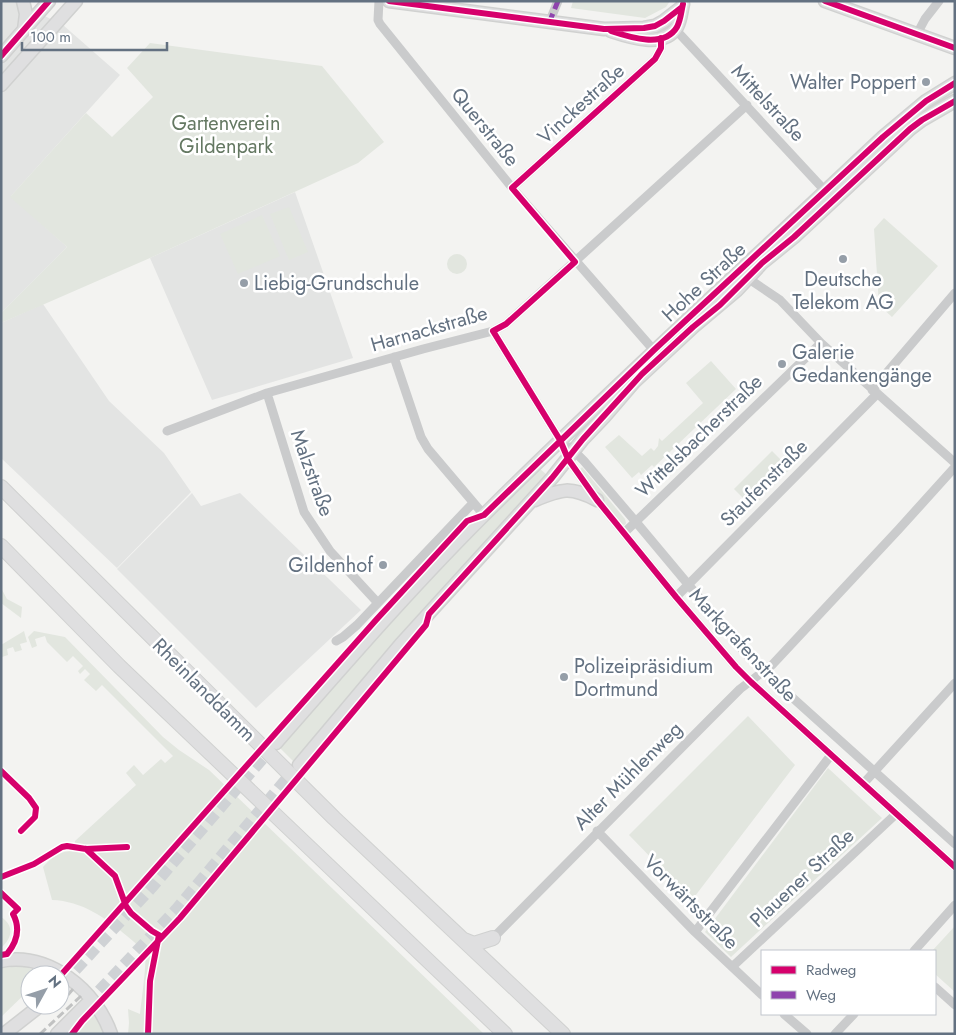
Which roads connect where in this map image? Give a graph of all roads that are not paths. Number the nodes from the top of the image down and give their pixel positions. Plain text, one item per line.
1 (23, 1) edge
2 (49, 1) edge
3 (76, 1) edge
4 (378, 1) edge
5 (389, 1) edge
6 (558, 1) edge
7 (825, 1) edge
8 (939, 1) edge
9 (683, 4) edge
10 (549, 23) junction
11 (604, 29) junction
12 (675, 29) junction
13 (24, 31) junction
14 (917, 34) junction
15 (662, 38) junction
16 (954, 48) edge
17 (1, 56) edge
18 (955, 84) edge
19 (1, 85) edge
20 (955, 102) edge
21 (746, 105) junction
22 (512, 188) junction
23 (830, 196) junction
24 (575, 262) junction
25 (744, 275) junction
26 (955, 293) edge
27 (493, 331) junction
28 (821, 343) junction
29 (657, 353) junction
30 (394, 357) junction
31 (874, 392) junction
32 (267, 393) junction
33 (167, 430) dead end
34 (560, 440) junction
35 (571, 455) junction
36 (955, 463) edge
37 (955, 467) edge
38 (1, 487) edge
39 (597, 500) junction
40 (530, 502) junction
41 (473, 503) junction
42 (484, 516) junction
43 (636, 522) junction
44 (624, 533) junction
45 (1, 546) edge
46 (688, 585) junction
47 (676, 597) junction
48 (377, 602) junction
49 (336, 641) dead end
50 (764, 672) junction
51 (751, 682) junction
52 (955, 683) edge
53 (276, 743) tunnel mouth
54 (831, 755) junction
55 (299, 765) tunnel mouth
56 (874, 772) junction
57 (863, 784) junction
58 (896, 814) junction
59 (597, 831) junction
60 (955, 844) edge
61 (955, 867) edge
62 (955, 905) edge
63 (695, 932) junction
64 (493, 938) junction
65 (463, 940) junction
66 (915, 950) edge
67 (1, 961) edge
68 (490, 965) junction
69 (732, 967) junction
70 (936, 988) edge
71 (761, 994) edge
72 (88, 1004) tunnel mouth
73 (954, 1004) edge
74 (28, 1015) edge
75 (31, 1015) edge
76 (785, 1015) edge
77 (853, 1015) edge
78 (4, 1034) edge
79 (13, 1034) edge
80 (57, 1034) edge
81 (111, 1034) edge
82 (505, 1034) edge
83 (563, 1034) edge
84 (807, 1034) edge
85 (835, 1034) edge

1 - 13 main road
2 - 13 main road
3 - 19 main road
4 - 22 street, Querstraße
5 - 10 main road
6 - 10 street
7 - 14 main road
8 - 14 street
9 - 11 main road
9 - 12 main road
10 - 11 main road
11 - 15 main road
12 - 15 main road
12 - 21 street, Mittelstraße
13 - 17 main road
14 - 16 main road
15 - 22 street, Vinckestraße
18 - 23 main road, Hohe Straße
20 - 23 main road, Hohe Straße
21 - 23 street, Mittelstraße
21 - 24 street, Harnackstraße
22 - 24 street, Querstraße
23 - 25 main road, Hohe Straße
24 - 27 street, Harnackstraße
24 - 29 street, Querstraße
25 - 28 street
25 - 29 main road, Hohe Straße
26 - 31 street, Staufenstraße
27 - 30 street, Harnackstraße
27 - 34 street, Markgrafenstraße
28 - 31 street
28 - 43 street, Wittelsbacherstraße
29 - 34 main road, Hohe Straße
29 - 35 main road, Hohe Straße
30 - 32 street, Harnackstraße
30 - 41 street
31 - 36 street
31 - 46 street, Staufenstraße
32 - 33 street, Harnackstraße
32 - 48 street, Malzstraße
34 - 35 street, Markgrafenstraße
34 - 42 main road, Hohe Straße
35 - 39 street, Markgrafenstraße
35 - 40 main road, Hohe Straße
35 - 43 street, Markgrafenstraße
37 - 50 street, Alter Mühlenweg
38 - 65 main road, Rheinlanddamm
39 - 40 main road
39 - 44 street, Markgrafenstraße
40 - 55 main road, Hohe Straße
41 - 42 street
41 - 48 street
42 - 53 main road, Hohe Straße
43 - 44 street, Wittelsbacherstraße
43 - 46 street, Markgrafenstraße
44 - 47 street, Markgrafenstraße
45 - 82 main road, Rheinlanddamm
46 - 47 street, Staufenstraße
46 - 50 street, Markgrafenstraße
47 - 51 street, Markgrafenstraße
48 - 49 street
50 - 51 street, Alter Mühlenweg
50 - 56 street, Markgrafenstraße
51 - 54 street, Markgrafenstraße
51 - 59 street, Alter Mühlenweg
52 - 56 street
54 - 57 street, Markgrafenstraße
54 - 63 street, Plauener Straße
56 - 57 street
56 - 60 street, Markgrafenstraße
57 - 58 street, Markgrafenstraße
58 - 61 street, Markgrafenstraße
58 - 69 street, Plauener Straße
59 - 63 street, Vorwärtsstraße
59 - 64 street, Alter Mühlenweg
62 - 66 street
63 - 69 street, Vorwärtsstraße
64 - 65 main road
64 - 68 main road
65 - 68 main road, Rheinlanddamm
67 - 81 main road
68 - 83 main road, Rheinlanddamm
69 - 71 street, Vorwärtsstraße
70 - 73 street
72 - 80 main road
74 - 78 main road
75 - 79 main road
76 - 84 street
77 - 85 street

